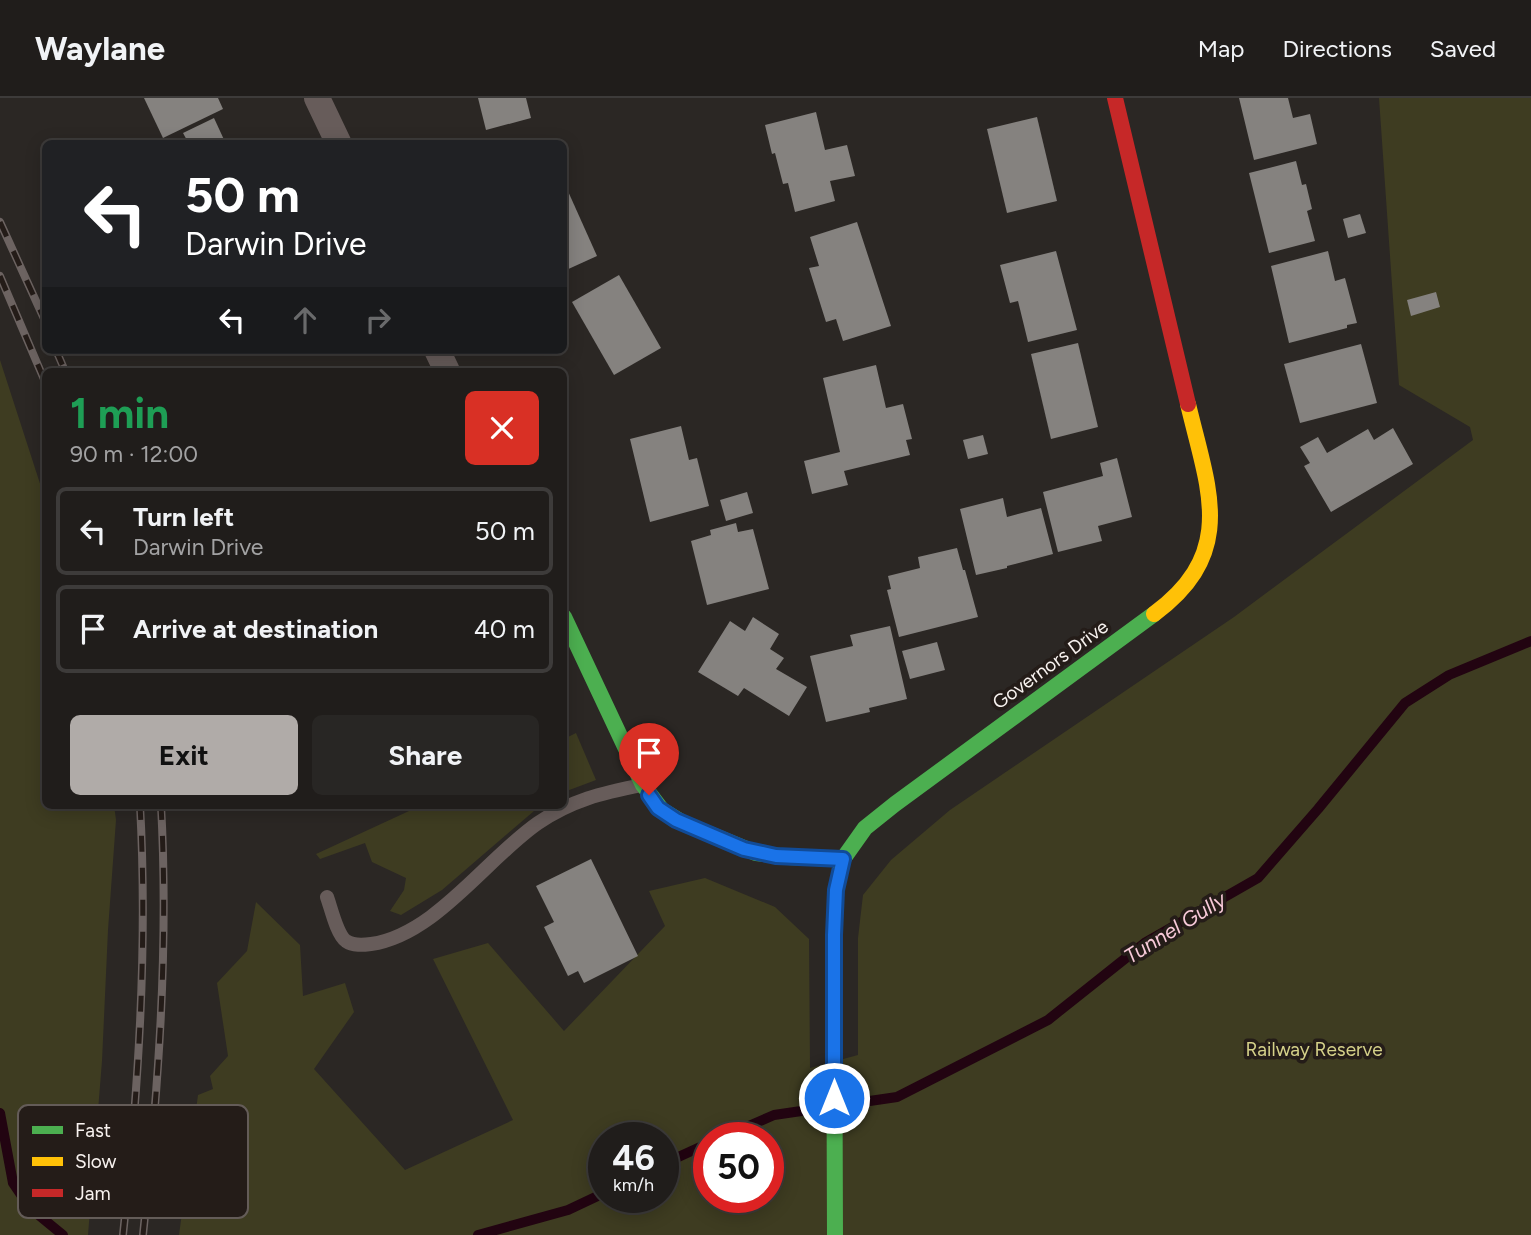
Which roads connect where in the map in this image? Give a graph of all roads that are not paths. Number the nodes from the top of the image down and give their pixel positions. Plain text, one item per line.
1 (317, 98) edge
2 (1115, 98) edge
3 (337, 140) edge
4 (567, 623) edge
5 (643, 785) junction
6 (567, 806) edge
7 (561, 809) edge
8 (843, 859) junction
9 (327, 897) dead end
10 (835, 1235) edge

1 - 3 street
2 - 8 main road, Governors Drive
4 - 5 main road
5 - 6 lane
5 - 8 main road
7 - 9 lane
8 - 10 main road, Governors Drive

